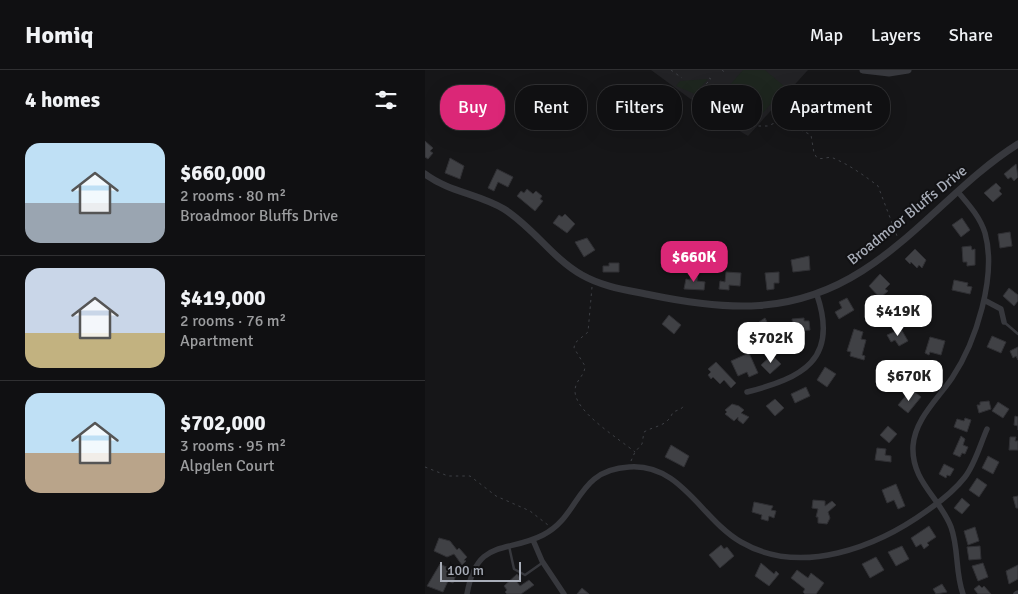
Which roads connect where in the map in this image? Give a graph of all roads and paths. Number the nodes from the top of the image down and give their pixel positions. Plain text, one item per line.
1 (671, 70) edge
2 (722, 70) edge
3 (863, 70) edge
4 (908, 70) edge
5 (727, 74) dead end
6 (682, 78) dead end
7 (709, 78) dead end
8 (705, 85) edge
9 (762, 126) edge
10 (1018, 144) edge
11 (425, 174) edge
12 (958, 192) junction
13 (901, 241) junction
14 (592, 280) junction
15 (817, 295) junction
16 (984, 300) junction
17 (1005, 322) joint
18 (1018, 334) edge
19 (747, 392) dead end
20 (685, 404) dead end
21 (987, 429) dead end
22 (635, 452) junction
23 (425, 466) edge
24 (629, 467) junction
25 (937, 504) junction
26 (553, 529) junction
27 (533, 540) junction
28 (508, 544) junction
29 (542, 562) junction
30 (467, 594) edge
31 (564, 594) edge
32 (963, 594) edge

1 - 6 path
2 - 5 path
3 - 4 street
7 - 8 path
9 - 13 path
10 - 12 street, Broadmoor Bluffs Drive
11 - 14 street, Broadmoor Bluffs Drive
12 - 13 street, Broadmoor Bluffs Drive
12 - 16 street
13 - 15 street, Broadmoor Bluffs Drive
14 - 15 street, Broadmoor Bluffs Drive
14 - 22 path
15 - 19 street
16 - 17 street
16 - 25 street
17 - 18 lane
20 - 22 path
21 - 25 street
22 - 24 path
23 - 26 path
24 - 25 street
24 - 26 street
25 - 32 street
26 - 27 street
27 - 28 street
27 - 29 street
28 - 29 lane
28 - 30 street
29 - 31 street

